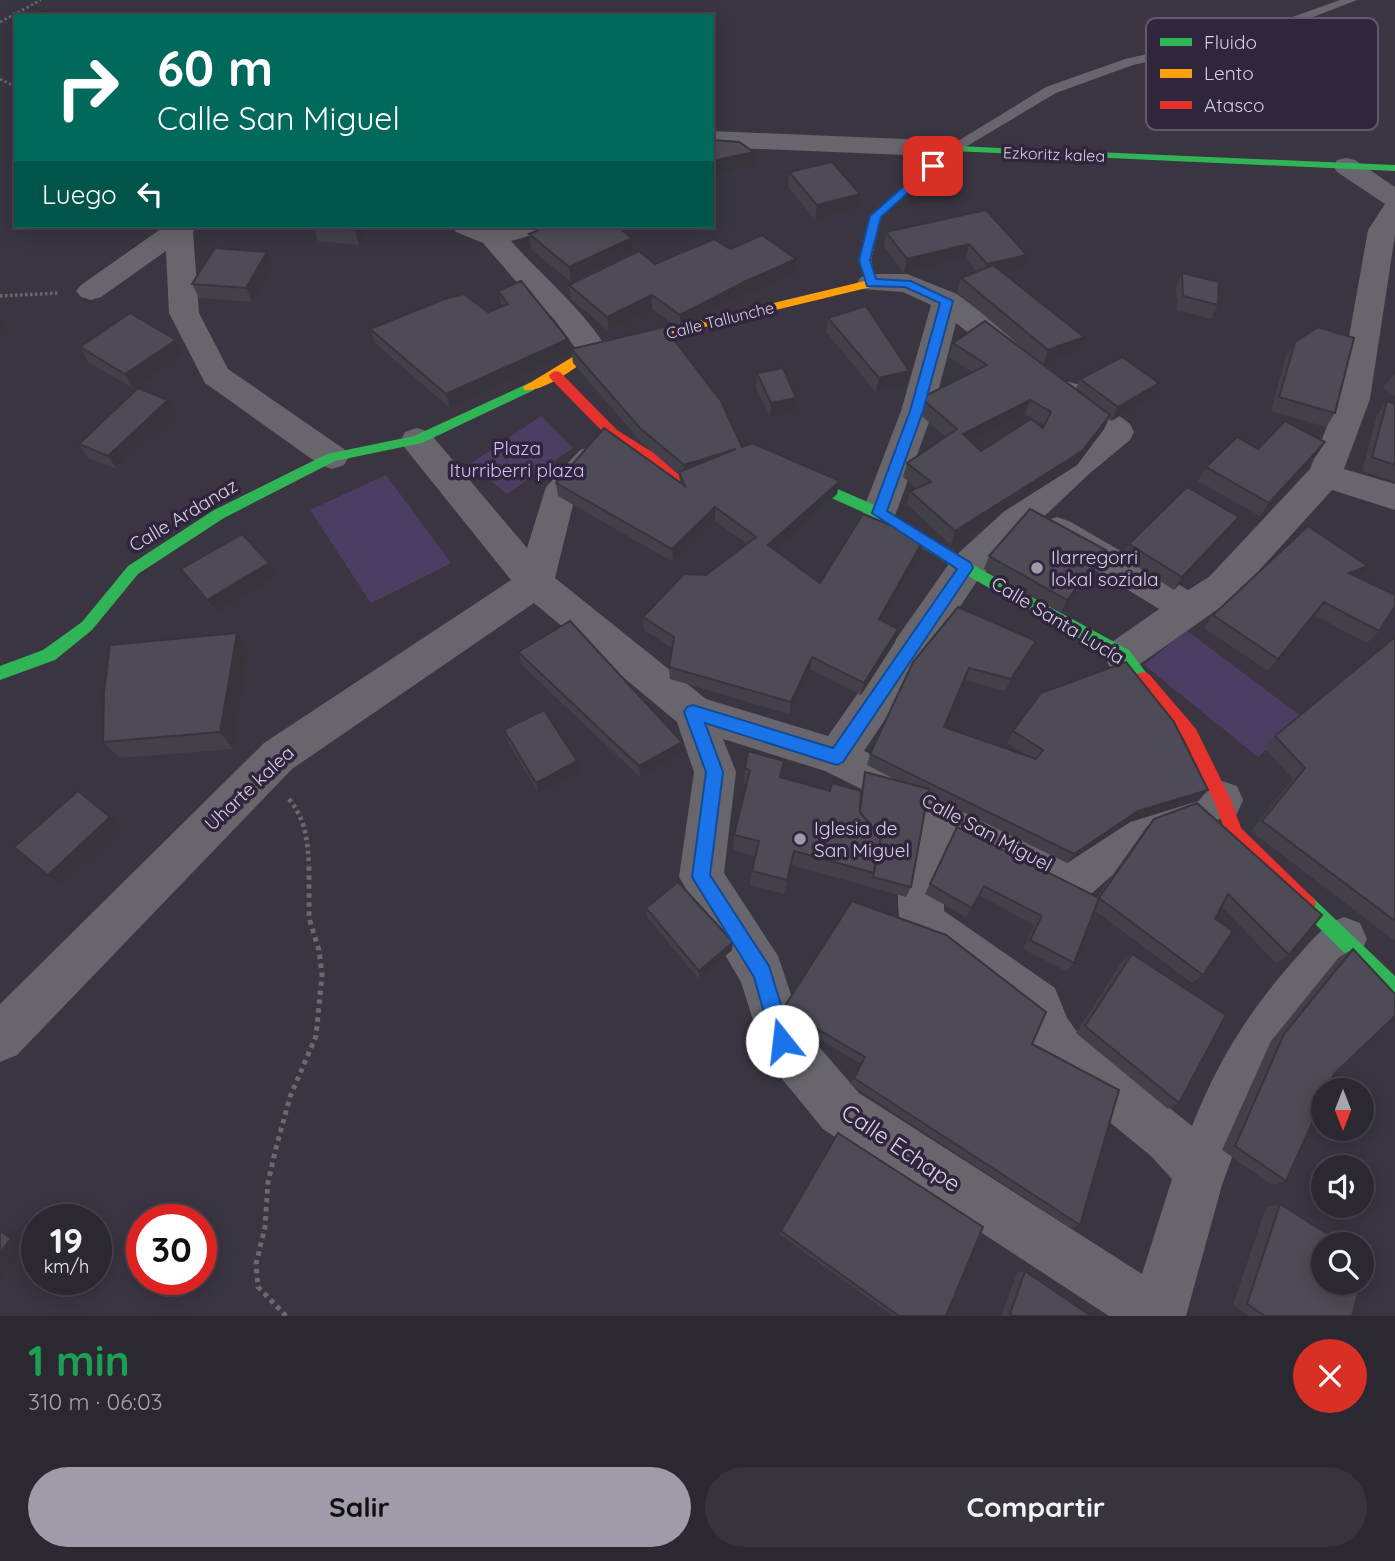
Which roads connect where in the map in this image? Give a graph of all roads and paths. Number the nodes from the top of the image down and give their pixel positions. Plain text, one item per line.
1 (41, 0) edge
2 (1351, 0) edge
3 (15, 14) edge
4 (1302, 18) edge
5 (1146, 58) edge
6 (714, 139) edge
7 (952, 149) junction
8 (1346, 166) junction
9 (1395, 168) edge
10 (1395, 199) edge
11 (1395, 209) edge
12 (178, 228) edge
13 (181, 228) edge
14 (514, 228) edge
15 (479, 232) edge
16 (871, 283) junction
17 (91, 291) dead end
18 (947, 301) junction
19 (593, 350) junction
20 (555, 374) junction
21 (612, 433) junction
22 (417, 440) junction
23 (332, 457) junction
24 (741, 460) edge
25 (770, 465) edge
26 (1325, 475) junction
27 (1395, 497) edge
28 (1028, 512) junction
29 (879, 513) junction
30 (966, 568) junction
31 (536, 583) junction
32 (1188, 608) junction
33 (1123, 655) junction
34 (0, 673) edge
35 (693, 712) junction
36 (837, 757) junction
37 (260, 774) junction
38 (1222, 800) junction
39 (938, 805) junction
40 (1344, 939) junction
41 (1395, 989) edge
42 (0, 1038) edge
43 (1199, 1171) junction
44 (286, 1316) edge
45 (1158, 1316) edge

1 - 3 path
2 - 4 lane
5 - 7 lane
6 - 7 street, Ezkoritz kalea
7 - 8 street, Ezkoritz kalea
7 - 16 street
8 - 9 street, Ezkoritz kalea
8 - 10 street
11 - 26 street
12 - 17 street
13 - 23 street
14 - 15 street
15 - 19 street
16 - 18 street, Calle Tallunche
16 - 19 street, Calle Tallunche
18 - 28 street
18 - 29 street
19 - 20 street
20 - 21 street
20 - 22 street
21 - 24 street
21 - 31 street
22 - 23 street, Calle Ardanaz
22 - 31 street
23 - 34 street, Calle Ardanaz
25 - 29 street, Calle Santa Lucía
26 - 27 street
26 - 32 street
28 - 30 street
28 - 32 street
29 - 30 street, Calle Santa Lucía
30 - 33 street, Calle Santa Lucía
30 - 36 street
31 - 35 street, Calle San Miguel
31 - 37 street, Uharte kalea
32 - 33 street
33 - 38 street, Calle Santa Lucía
35 - 36 street, Calle San Miguel
35 - 45 street, Calle Echape
36 - 39 street, Calle San Miguel
37 - 42 street, Uharte kalea
37 - 44 path
38 - 39 street, Calle San Miguel
38 - 40 street, Calle Santa Lucía
39 - 43 street
40 - 41 street, Calle Santa Lucía
40 - 43 street
43 - 45 street

